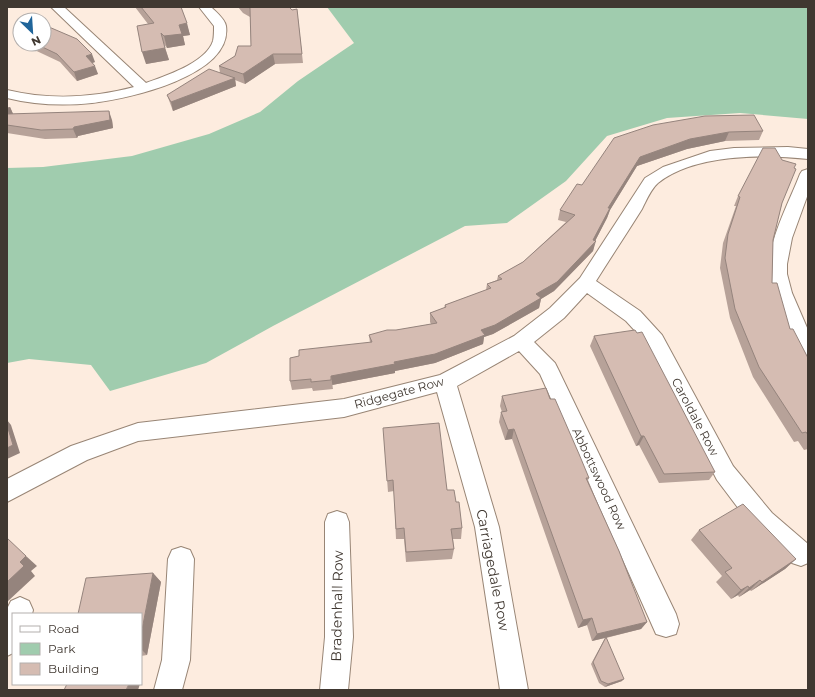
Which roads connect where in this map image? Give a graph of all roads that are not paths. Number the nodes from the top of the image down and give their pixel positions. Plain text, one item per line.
1 (57, 7) edge
2 (205, 7) edge
3 (144, 89) junction
4 (7, 94) edge
5 (808, 154) edge
6 (808, 174) edge
7 (586, 283) junction
8 (521, 341) junction
9 (808, 348) edge
10 (444, 382) junction
11 (7, 491) edge
12 (337, 522) dead end
13 (801, 554) dead end
14 (181, 559) dead end
15 (666, 624) dead end
16 (12, 630) edge
17 (7, 642) edge
18 (168, 690) edge
19 (334, 690) edge
20 (514, 690) edge

1 - 3 street
2 - 3 street
3 - 4 street
5 - 7 street, Ridgegate Row
6 - 9 street
7 - 8 street, Ridgegate Row
7 - 13 street, Caroldale Row
8 - 10 street, Ridgegate Row
8 - 15 street, Abbottswood Row
10 - 11 street, Ridgegate Row
10 - 20 street, Carriagedale Row
12 - 19 street, Bradenhall Row
14 - 18 street
16 - 17 street

